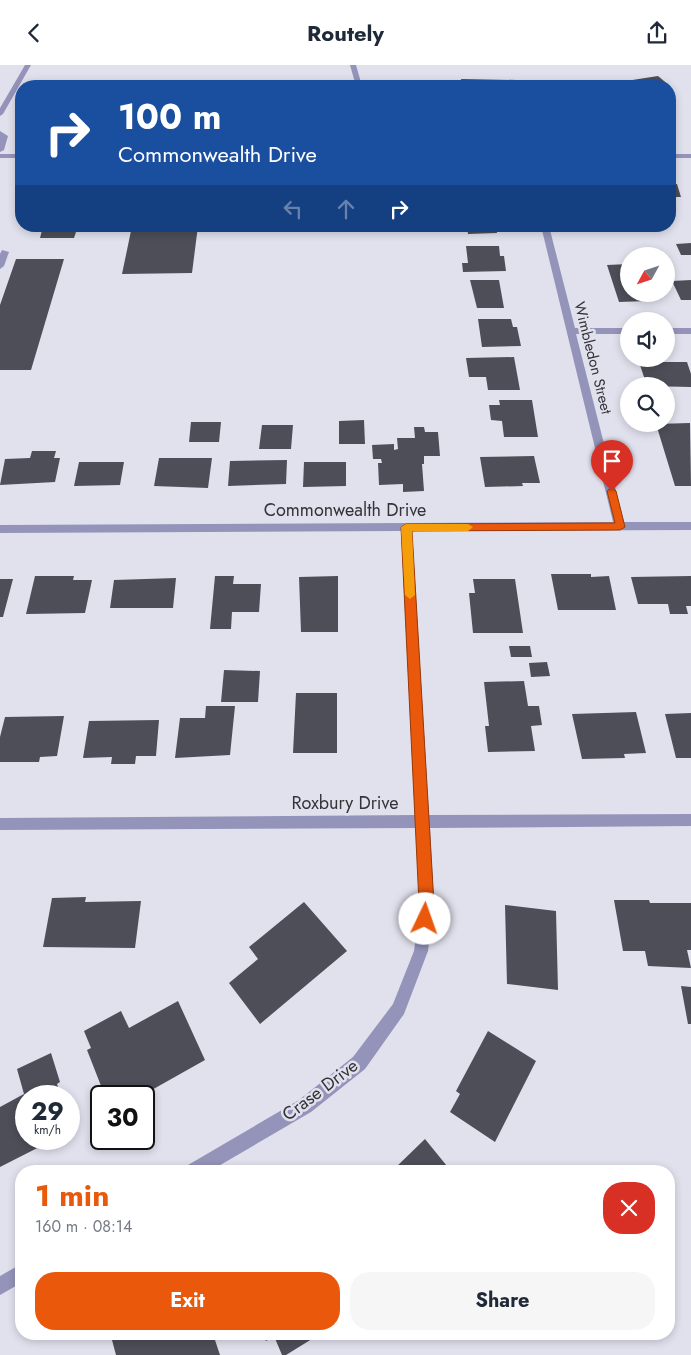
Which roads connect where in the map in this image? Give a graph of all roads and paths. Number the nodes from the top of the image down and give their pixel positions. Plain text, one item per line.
1 (28, 65) edge
2 (353, 65) edge
3 (19, 80) edge
4 (357, 80) edge
5 (15, 88) edge
6 (0, 114) edge
7 (0, 133) edge
8 (0, 150) edge
9 (0, 156) edge
10 (15, 156) edge
11 (676, 156) edge
12 (691, 156) edge
13 (546, 232) edge
14 (5, 252) dead end
15 (0, 266) edge
16 (571, 331) junction
17 (620, 331) edge
18 (675, 331) edge
19 (691, 331) edge
20 (691, 526) edge
21 (406, 527) junction
22 (620, 527) junction
23 (0, 529) edge
24 (691, 820) edge
25 (422, 821) junction
26 (0, 824) edge
27 (204, 1165) edge
28 (15, 1277) edge
29 (0, 1286) edge

1 - 3 street
2 - 4 street
5 - 6 street
7 - 8 street
9 - 10 street
11 - 12 street
13 - 16 street, Wimbledon Street
14 - 15 street
16 - 17 street
16 - 22 street, Wimbledon Street
18 - 19 street
20 - 22 street, Commonwealth Drive
21 - 22 street, Commonwealth Drive
21 - 23 street, Commonwealth Drive
21 - 25 street, Crase Drive
24 - 25 street, Roxbury Drive
25 - 26 street, Roxbury Drive
25 - 27 street, Crase Drive
28 - 29 street

